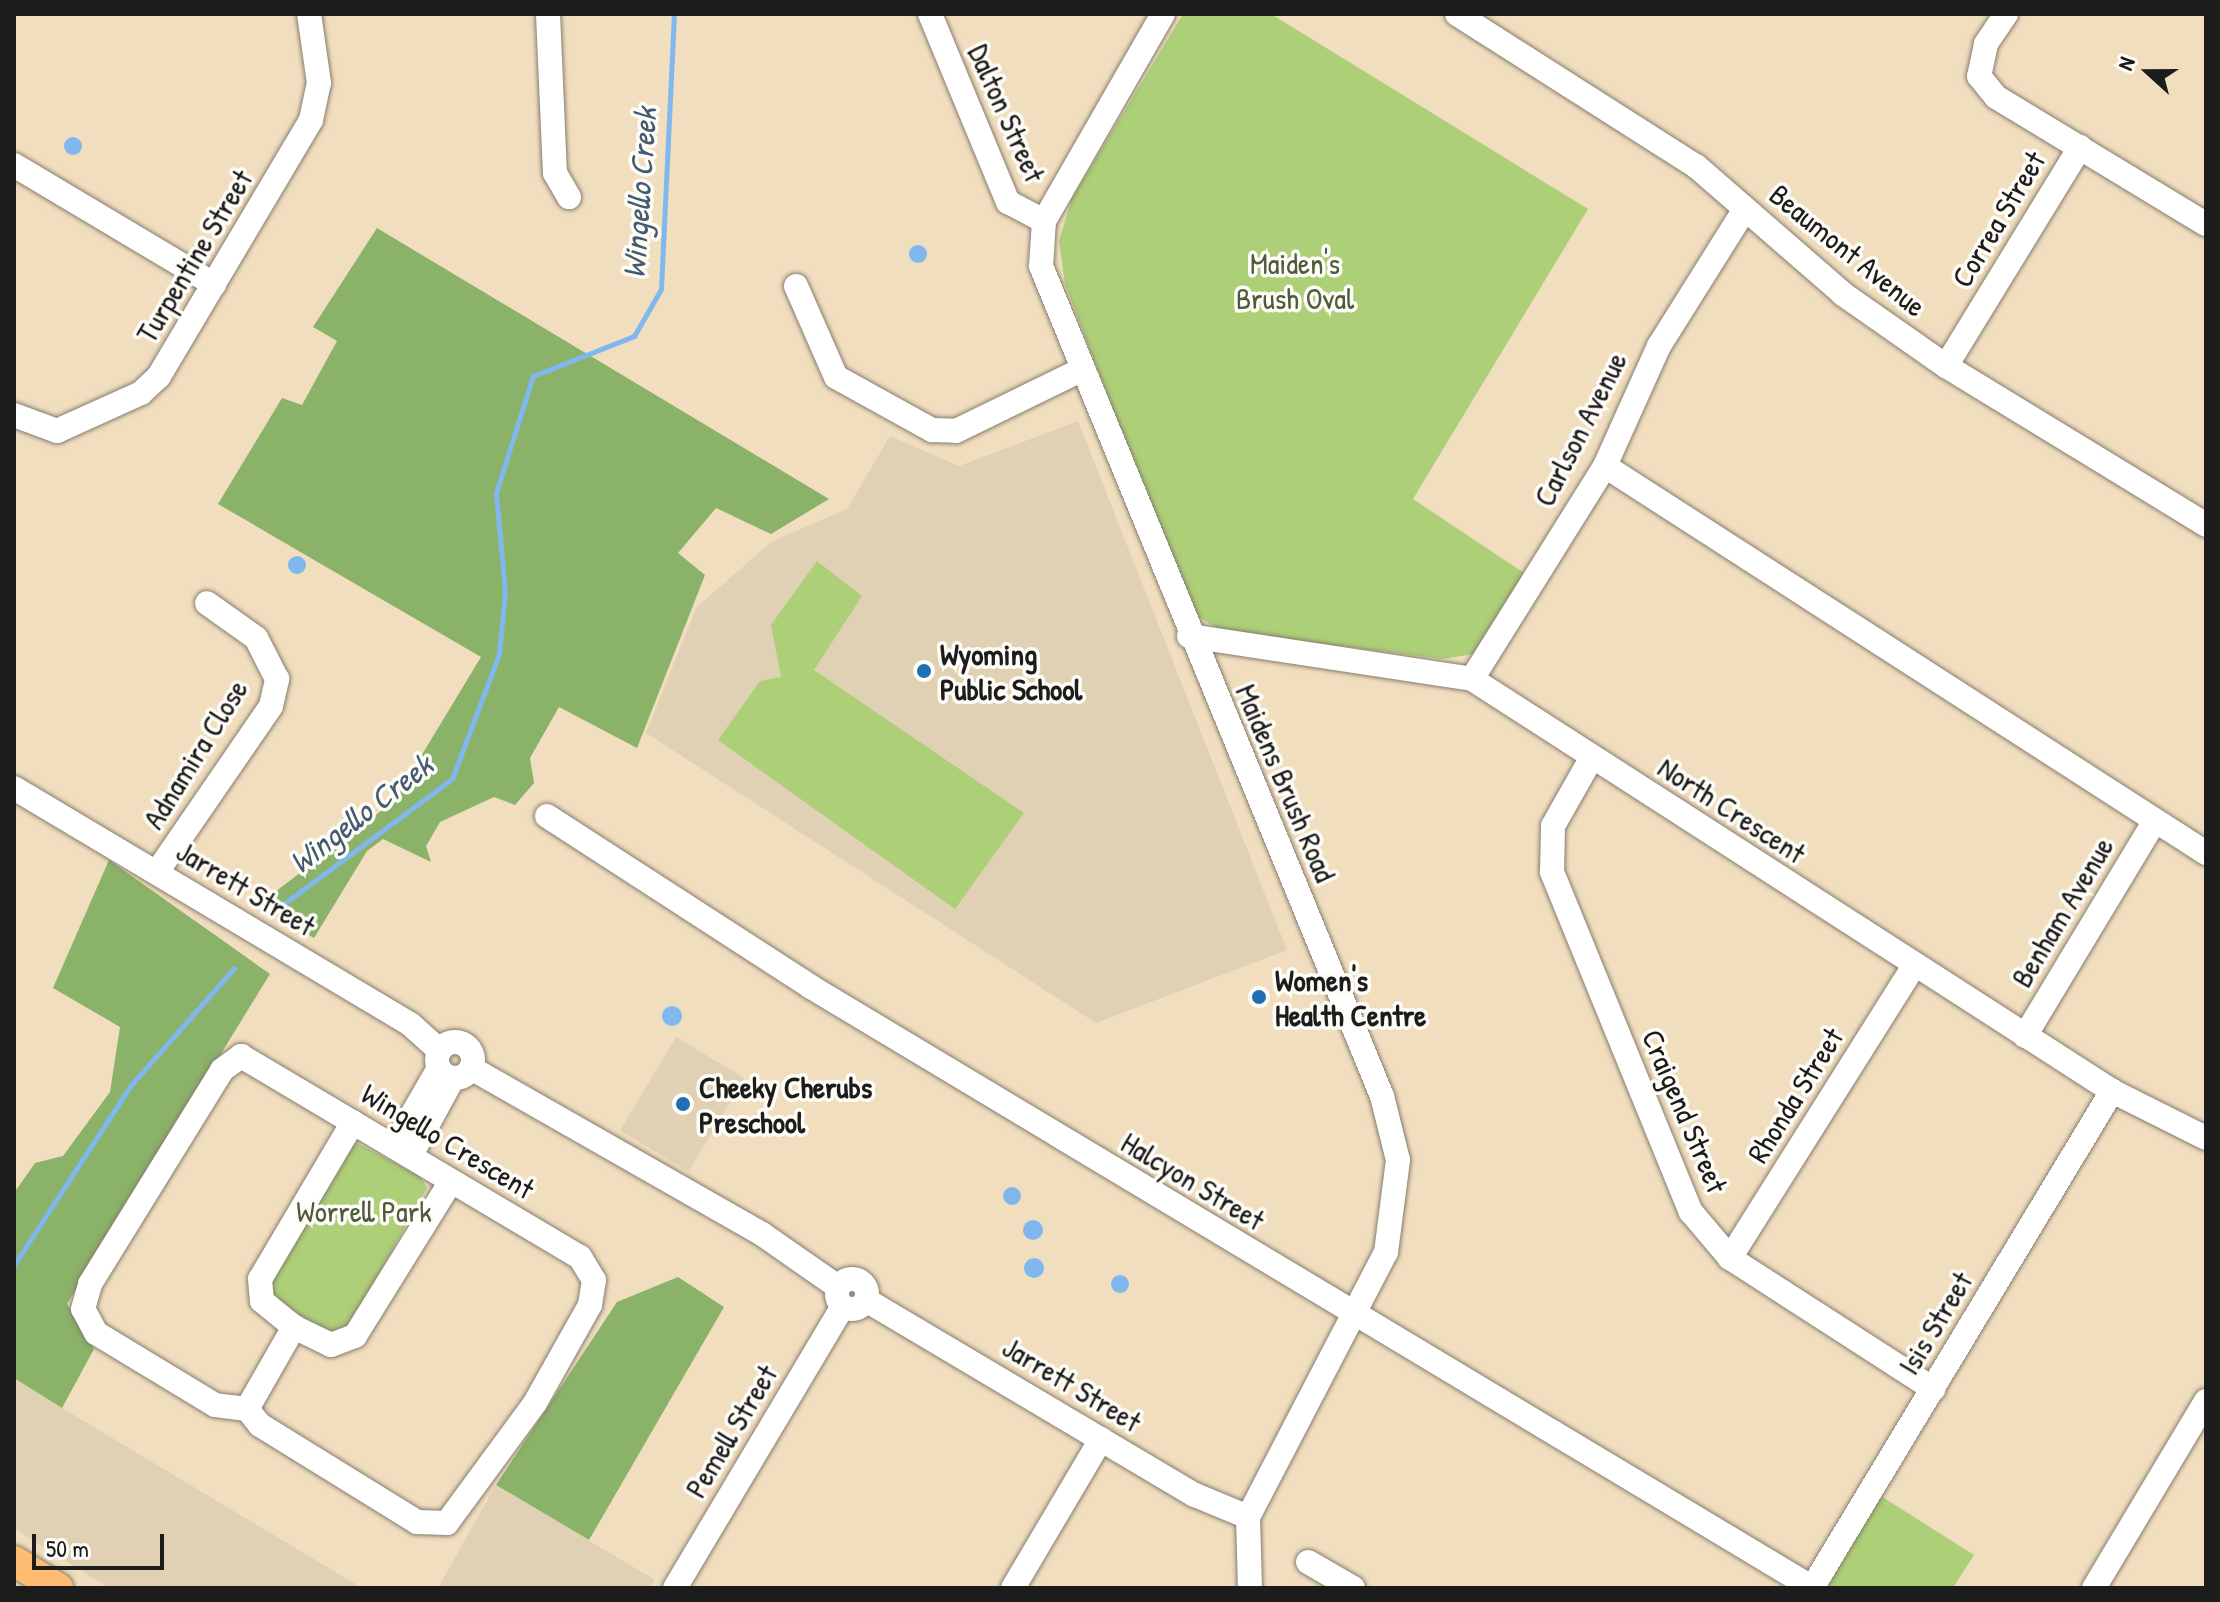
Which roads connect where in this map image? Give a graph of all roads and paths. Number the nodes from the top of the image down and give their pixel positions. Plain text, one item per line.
1 (309, 14) edge
2 (548, 14) edge
3 (930, 14) edge
4 (1163, 14) edge
5 (1457, 14) edge
6 (2006, 14) edge
7 (2080, 147) junction
8 (14, 165) edge
9 (569, 197) dead end
10 (1745, 209) junction
11 (2202, 212) edge
12 (1044, 221) junction
13 (214, 284) junction
14 (796, 286) dead end
15 (1946, 366) junction
16 (1081, 370) junction
17 (14, 415) edge
18 (1605, 466) junction
19 (2206, 525) edge
20 (207, 603) dead end
21 (1189, 636) junction
22 (1472, 679) junction
23 (1592, 757) junction
24 (14, 788) edge
25 (547, 816) dead end
26 (2154, 822) junction
27 (2206, 853) edge
28 (157, 872) junction
29 (1914, 966) junction
30 (2025, 1036) junction
31 (451, 1066) junction
32 (2112, 1091) junction
33 (353, 1122) junction
34 (2206, 1138) edge
35 (402, 1150) junction
36 (451, 1181) junction
37 (1730, 1258) junction
38 (849, 1298) junction
39 (1357, 1318) junction
40 (294, 1327) junction
41 (1933, 1389) junction
42 (247, 1409) junction
43 (2203, 1413) edge
44 (1101, 1439) junction
45 (1248, 1517) junction
46 (14, 1561) edge
47 (1308, 1562) dead end
48 (58, 1588) edge
49 (675, 1588) edge
50 (1013, 1588) edge
51 (1250, 1588) edge
52 (1353, 1588) edge
53 (1812, 1588) edge
54 (2094, 1588) edge

1 - 13 street, Turpentine Street
2 - 9 street
3 - 12 street, Dalton Street
4 - 12 street, Maidens Brush Road
5 - 10 street, Beaumont Avenue
6 - 7 street
7 - 11 street
7 - 15 street, Correa Street
8 - 13 street
10 - 15 street, Beaumont Avenue
10 - 18 street, Carlson Avenue
12 - 16 street, Maidens Brush Road
13 - 17 street, Turpentine Street
14 - 16 street
15 - 19 street, Beaumont Avenue
16 - 21 street, Maidens Brush Road
18 - 22 street, Carlson Avenue
18 - 26 street
20 - 28 street, Adnamira Close
21 - 22 street, North Crescent
21 - 39 street, Maidens Brush Road
22 - 23 street, North Crescent
23 - 29 street, North Crescent
23 - 37 street, Craigend Street
24 - 28 street, Jarrett Street
25 - 39 street, Halcyon Street
26 - 27 street
26 - 30 street, Benham Avenue
28 - 31 street, Jarrett Street
29 - 30 street, North Crescent
29 - 37 street, Rhonda Street
30 - 32 street, North Crescent
31 - 35 street
31 - 38 street, Jarrett Street
32 - 34 street, North Crescent
32 - 41 street, Isis Street
33 - 35 street, Wingello Crescent
33 - 40 street
33 - 42 street, Wingello Crescent
35 - 36 street, Wingello Crescent
36 - 40 street
36 - 42 street, Wingello Crescent
37 - 41 street, Craigend Street
38 - 44 street, Jarrett Street
38 - 49 street, Pemell Street
39 - 45 street, Maidens Brush Road
39 - 53 street, Halcyon Street
40 - 42 street
41 - 53 street, Isis Street
43 - 54 street
44 - 45 street, Jarrett Street
44 - 50 street
45 - 51 street, Maidens Brush Road
46 - 48 main road
47 - 52 street

